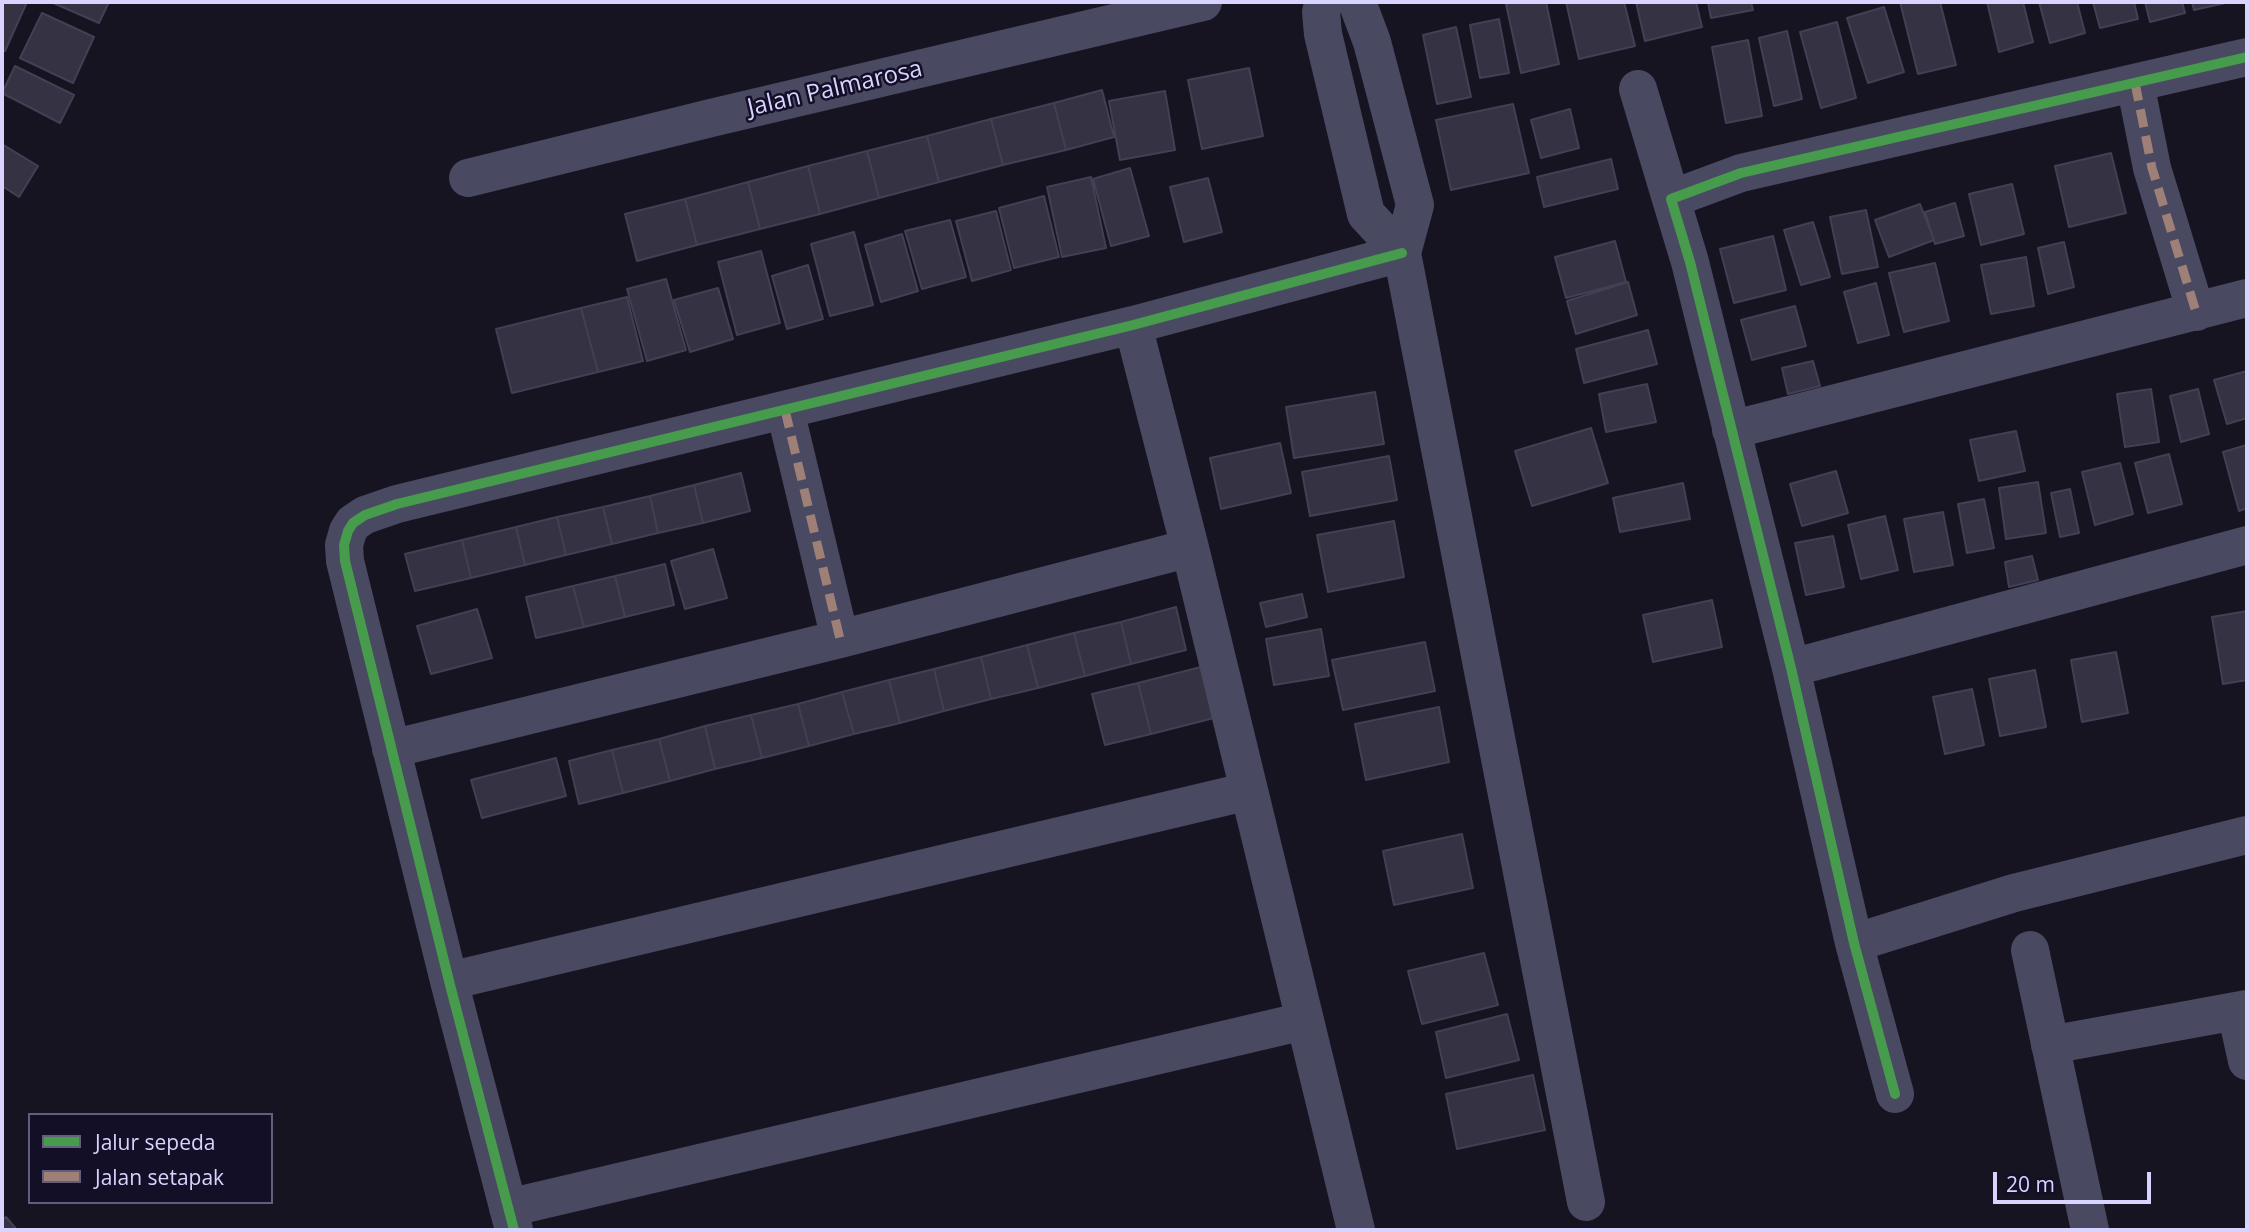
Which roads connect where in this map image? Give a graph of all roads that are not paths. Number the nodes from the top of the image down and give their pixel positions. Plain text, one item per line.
1 (1203, 2) edge
2 (1324, 2) edge
3 (1357, 2) edge
4 (2247, 57) edge
5 (2135, 83) junction
6 (1639, 89) dead end
7 (467, 178) dead end
8 (1671, 199) junction
9 (1402, 253) junction
10 (2247, 298) edge
11 (2196, 312) junction
12 (1133, 325) junction
13 (785, 410) junction
14 (1731, 430) junction
15 (2247, 545) edge
16 (1190, 548) junction
17 (840, 639) junction
18 (1791, 668) junction
19 (391, 749) junction
20 (1250, 790) junction
21 (2247, 835) edge
22 (1854, 943) junction
23 (2030, 950) dead end
24 (449, 981) junction
25 (2241, 1010) edge
26 (1304, 1021) junction
27 (2050, 1045) junction
28 (2247, 1061) edge
29 (1895, 1094) dead end
30 (1586, 1202) dead end
31 (511, 1219) edge
32 (1356, 1230) edge
33 (2090, 1230) edge

1 - 7 street, Jalan Palmarosa
2 - 9 street
3 - 9 street
4 - 5 street
5 - 8 street
5 - 11 street
6 - 8 street
8 - 14 street
9 - 12 street
9 - 30 street
10 - 11 street
11 - 14 street
12 - 13 street
12 - 16 street
13 - 17 street
13 - 19 street
14 - 18 street
15 - 18 street
16 - 17 street
16 - 20 street
17 - 19 street
18 - 22 street
19 - 24 street
20 - 24 street
20 - 26 street
21 - 22 street
22 - 29 street
23 - 27 street
24 - 31 street
25 - 27 street
25 - 28 street
26 - 31 street
26 - 32 street
27 - 33 street

